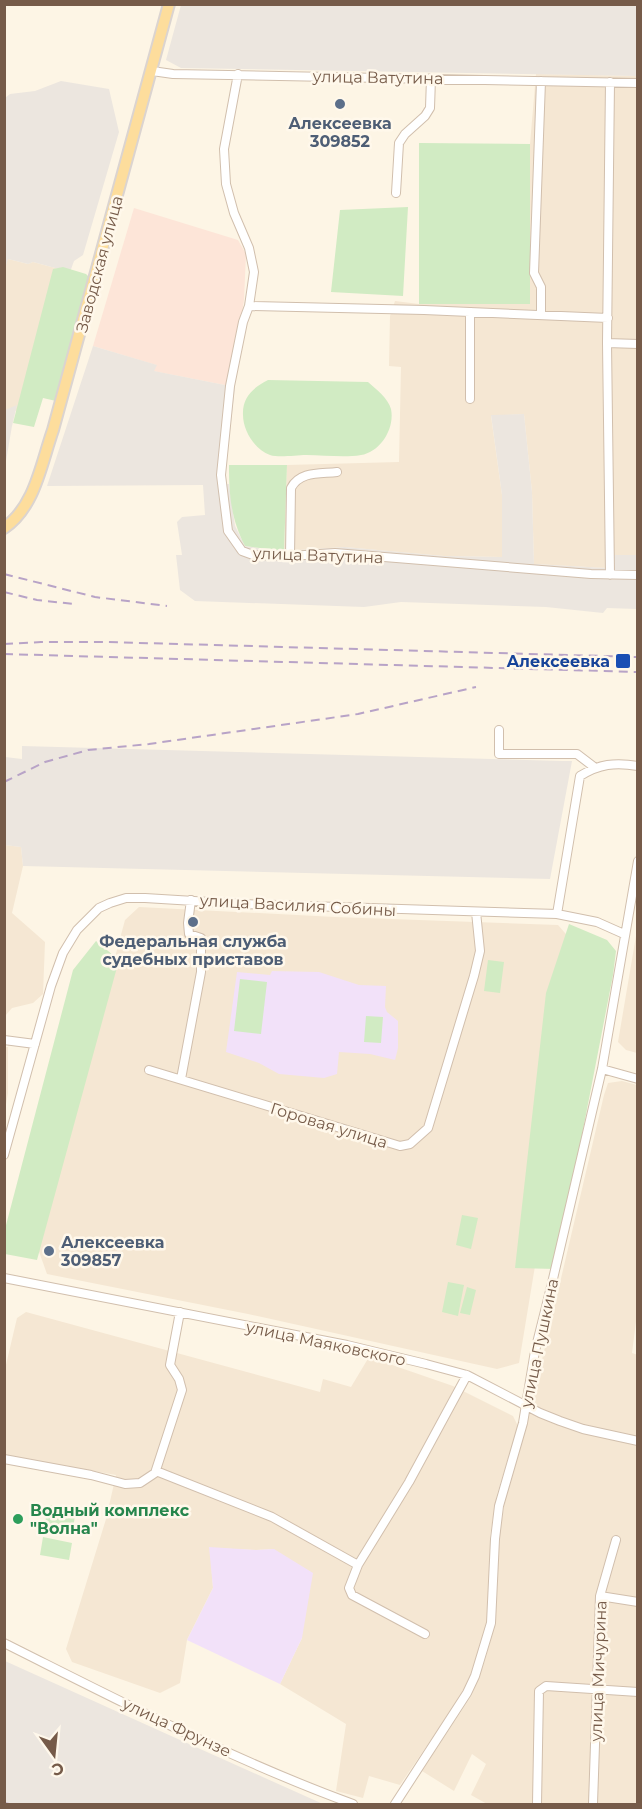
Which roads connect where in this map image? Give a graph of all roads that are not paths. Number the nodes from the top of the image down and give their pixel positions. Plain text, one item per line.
1 (169, 4) edge
2 (152, 70) junction
3 (238, 74) junction
4 (431, 78) junction
5 (541, 81) junction
6 (610, 82) junction
7 (638, 83) edge
8 (396, 193) dead end
9 (249, 306) junction
10 (470, 312) junction
11 (541, 315) junction
12 (608, 318) junction
13 (607, 343) junction
14 (638, 344) edge
15 (470, 399) dead end
16 (337, 472) dead end
17 (4, 528) edge
18 (290, 556) junction
19 (610, 575) junction
20 (638, 575) edge
21 (499, 730) dead end
22 (638, 766) edge
23 (594, 767) junction
24 (638, 861) edge
25 (191, 900) junction
26 (476, 912) junction
27 (557, 914) junction
28 (624, 934) junction
29 (4, 1040) edge
30 (35, 1044) junction
31 (602, 1069) junction
32 (149, 1070) dead end
33 (181, 1079) junction
34 (638, 1079) edge
35 (4, 1155) edge
36 (4, 1278) edge
37 (180, 1312) junction
38 (467, 1375) junction
39 (525, 1404) junction
40 (638, 1441) edge
41 (4, 1459) edge
42 (156, 1471) junction
43 (616, 1540) dead end
44 (358, 1565) junction
45 (600, 1596) junction
46 (638, 1602) edge
47 (425, 1634) dead end
48 (4, 1643) edge
49 (597, 1690) junction
50 (638, 1692) edge
51 (353, 1804) edge
52 (395, 1804) edge
53 (537, 1804) edge
54 (593, 1804) edge

1 - 2 main road, Заводская улица
2 - 3 street
2 - 17 main road, Заводская улица
3 - 4 street, улица Ватутина
3 - 9 street, улица Ватутина
4 - 5 street, улица Ватутина
4 - 8 street
5 - 6 street, улица Ватутина
5 - 11 street
6 - 7 street, улица Ватутина
6 - 12 street
9 - 10 street
9 - 18 street, улица Ватутина
10 - 11 street
10 - 15 street
11 - 12 street
12 - 13 street
13 - 14 street
13 - 19 street
16 - 18 street
18 - 19 street, улица Ватутина
19 - 20 street, улица Ватутина
21 - 23 street
22 - 23 street
23 - 27 street
24 - 28 street, улица Пушкина
25 - 26 street, улица Василия Собины
25 - 30 street, улица Василия Собины
25 - 33 street
26 - 27 street, улица Василия Собины
26 - 33 street, Горовая улица
27 - 28 street, улица Василия Собины
28 - 31 street, улица Пушкина
29 - 30 street
30 - 35 street, улица Василия Собины
31 - 34 street
31 - 39 street, улица Пушкина
32 - 33 street, Горовая улица
36 - 37 street, улица Маяковского
37 - 38 street, улица Маяковского
37 - 42 street
38 - 39 street, улица Маяковского
38 - 44 street
39 - 40 street, улица Маяковского
39 - 52 street, улица Пушкина
41 - 42 street
42 - 44 street
43 - 45 street, улица Мичурина
44 - 47 street
45 - 46 street
45 - 49 street, улица Мичурина
48 - 51 street, улица Фрунзе
49 - 50 street
49 - 53 street
49 - 54 street, улица Мичурина

